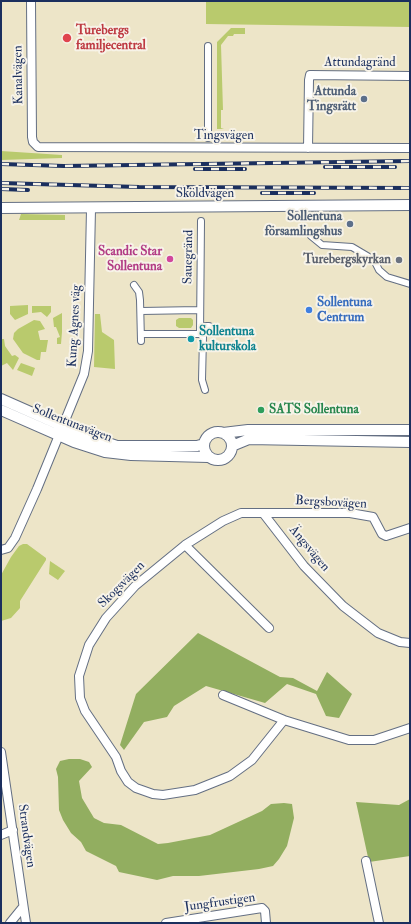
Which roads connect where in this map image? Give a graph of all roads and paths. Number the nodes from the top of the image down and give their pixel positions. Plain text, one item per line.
1 (31, 1) edge
2 (208, 46) dead end
3 (410, 76) edge
4 (208, 138) dead end
5 (38, 147) joint
6 (308, 148) junction
7 (410, 148) edge
8 (410, 205) edge
9 (1, 208) edge
10 (91, 209) junction
11 (201, 221) dead end
12 (312, 236) dead end
13 (410, 284) edge
14 (134, 285) dead end
15 (200, 310) junction
16 (141, 311) junction
17 (200, 326) junction
18 (209, 326) dead end
19 (141, 334) junction
20 (200, 334) junction
21 (141, 341) dead end
22 (205, 390) dead end
23 (1, 400) edge
24 (1, 410) edge
25 (410, 430) edge
26 (62, 431) junction
27 (224, 433) junction
28 (410, 442) edge
29 (204, 444) junction
30 (232, 446) junction
31 (208, 457) junction
32 (263, 514) junction
33 (410, 528) edge
34 (185, 545) junction
35 (4, 549) edge
36 (269, 628) dead end
37 (410, 642) edge
38 (223, 695) dead end
39 (284, 720) junction
40 (410, 728) edge
41 (1, 752) edge
42 (3, 777) edge
43 (13, 830) junction
44 (1, 835) edge
45 (366, 861) dead end
46 (23, 907) junction
47 (10, 923) edge
48 (26, 923) edge
49 (166, 923) edge
50 (266, 923) edge
51 (380, 923) edge

1 - 5 street, Kanalvägen
2 - 4 street
3 - 6 street, Attundagränd
5 - 6 street, Tingsvägen
6 - 7 street, Tingsvägen
8 - 10 street, Sköldvägen
9 - 10 street, Sköldvägen
10 - 26 street, Kung Agnes väg
11 - 15 street, Sauegränd
12 - 13 street
14 - 16 street
15 - 16 street
15 - 17 street, Sauegränd
16 - 19 street
17 - 18 street
17 - 20 street, Sauegränd
19 - 20 street
19 - 21 street
20 - 22 street, Sauegränd
23 - 26 street, Sollentunavägen
24 - 26 street, Sollentunavägen
25 - 27 street
26 - 29 street, Sollentunavägen
26 - 31 street, Sollentunavägen
26 - 35 street, Kung Agnes väg
27 - 29 street
27 - 30 street
28 - 30 street
29 - 31 street
30 - 31 street
32 - 33 street, Bergsbovägen
32 - 34 street
32 - 37 street, Ängsvägen
34 - 36 street
34 - 39 street, Skogsvägen
38 - 39 street
39 - 40 street
41 - 42 street, Strandvägen
42 - 43 street, Strandvägen
43 - 44 street
43 - 46 street, Strandvägen
45 - 51 street
46 - 47 street
46 - 48 street, Strandvägen
49 - 50 street, Jungfrustigen

